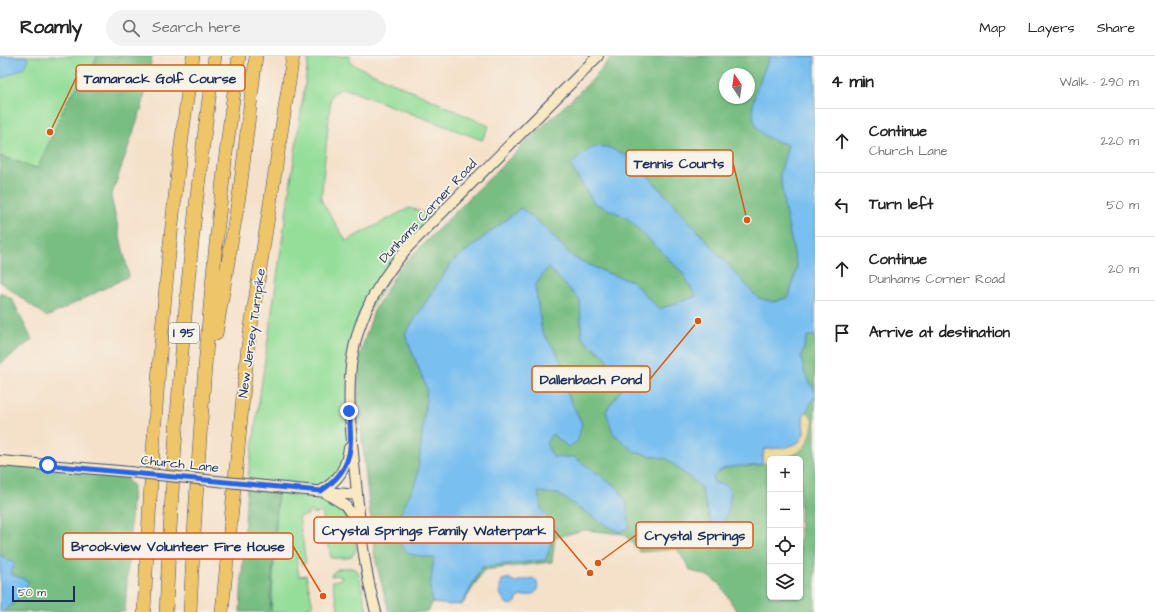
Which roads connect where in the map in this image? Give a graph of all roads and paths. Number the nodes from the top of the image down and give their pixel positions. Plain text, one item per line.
1 (193, 56) edge
2 (215, 56) edge
3 (239, 56) edge
4 (256, 56) edge
5 (293, 56) edge
6 (598, 56) edge
7 (200, 430) junction
8 (351, 438) junction
9 (0, 461) edge
10 (321, 491) junction
11 (357, 496) junction
12 (360, 528) junction
13 (144, 612) edge
14 (166, 612) edge
15 (190, 612) edge
16 (222, 612) edge
17 (376, 612) edge

1 - 13 highway, I 95
2 - 14 highway, I 95
3 - 7 highway, I 95
4 - 7 highway
5 - 16 highway, New Jersey Turnpike
6 - 8 street, Dunhams Corner Road
7 - 15 highway, I 95
8 - 10 street
8 - 11 street, Dunhams Corner Road
9 - 10 street, Church Lane, bridge
10 - 11 street, Church Lane
10 - 12 street
11 - 12 street, Dunhams Corner Road
12 - 17 street, Dunhams Corner Road

